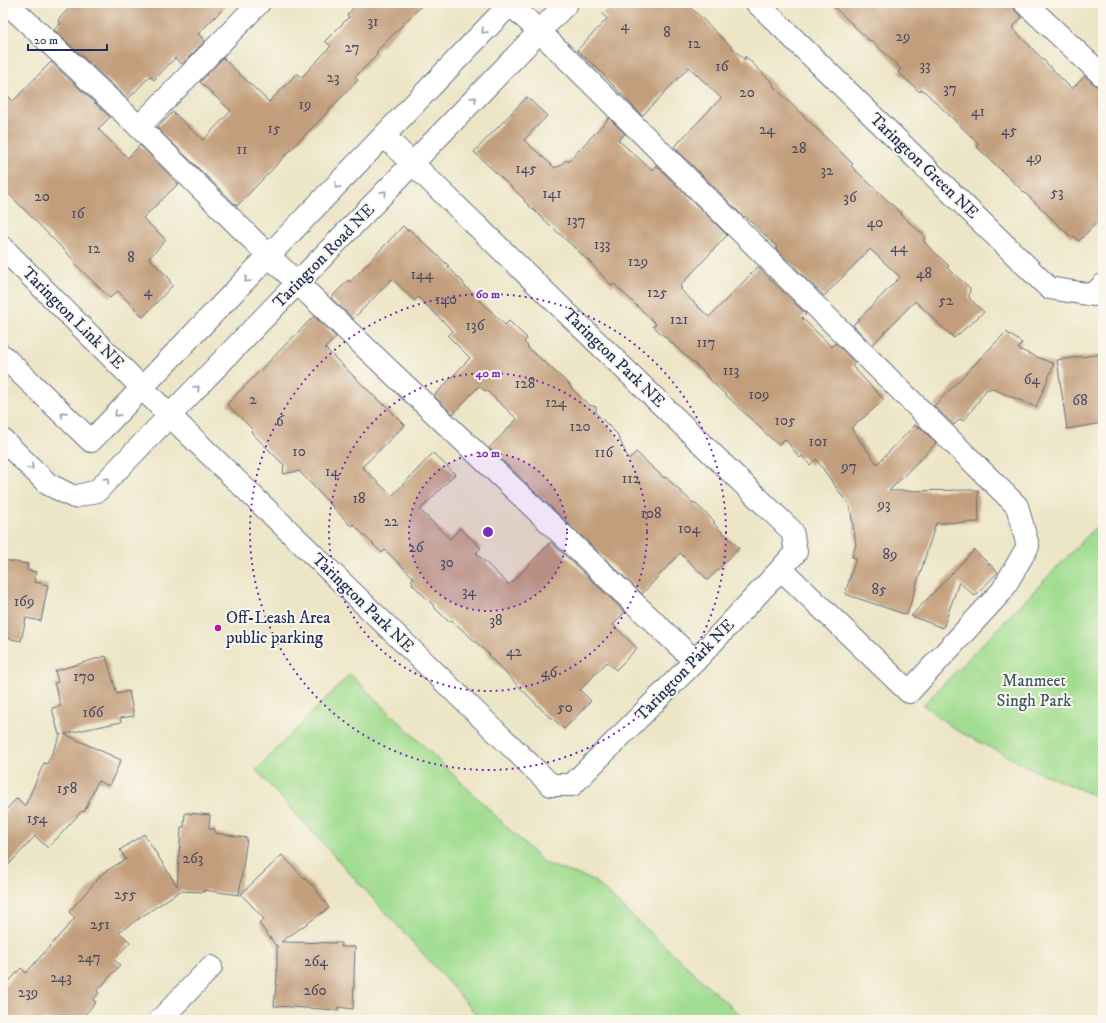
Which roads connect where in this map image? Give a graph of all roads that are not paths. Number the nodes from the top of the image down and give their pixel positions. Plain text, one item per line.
1 (259, 3) edge
2 (567, 3) edge
3 (757, 3) edge
4 (1025, 3) edge
5 (511, 4) edge
6 (9, 7) edge
7 (539, 31) junction
8 (1103, 76) edge
9 (140, 127) junction
10 (384, 136) junction
11 (413, 163) junction
12 (3, 248) edge
13 (269, 256) junction
14 (298, 282) junction
15 (1103, 285) edge
16 (3, 356) edge
17 (142, 388) junction
18 (170, 416) junction
19 (3, 440) edge
20 (781, 569) junction
21 (696, 661) junction
22 (211, 967) dead end
23 (160, 1020) edge

1 - 9 street
2 - 7 street, Tarington Road NE
3 - 15 street, Tarington Green NE
4 - 8 street
5 - 7 street
5 -> 10 street
6 - 9 street
11 -> 7 street, Tarington Road NE
7 - 20 street
9 - 13 street
10 - 11 street, Tarington Park NE
10 -> 13 street
14 -> 11 street, Tarington Road NE
11 - 20 street, Tarington Park NE
12 - 17 street, Tarington Link NE
13 - 14 street
13 -> 17 street
18 -> 14 street, Tarington Road NE
14 - 21 street
17 -> 16 street
17 - 18 street, Tarington Park NE
19 -> 18 street, Tarington Road NE
18 - 21 street, Tarington Park NE
20 - 21 street, Tarington Park NE
22 - 23 street

